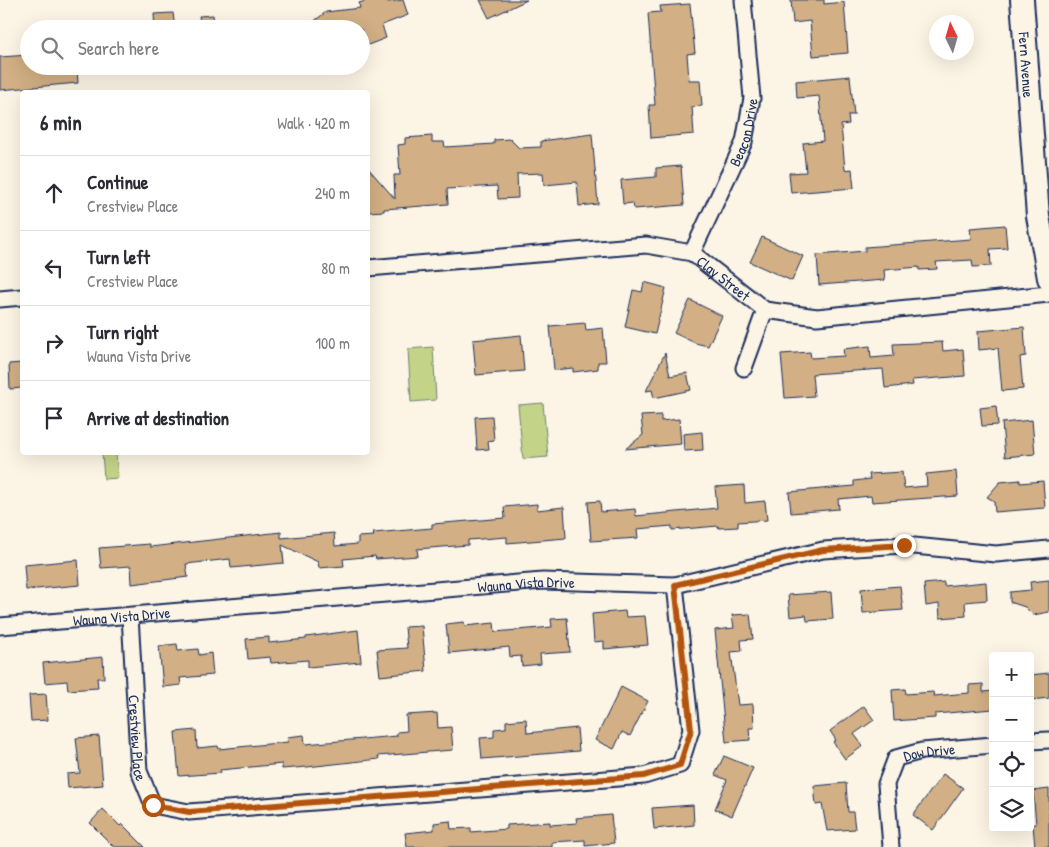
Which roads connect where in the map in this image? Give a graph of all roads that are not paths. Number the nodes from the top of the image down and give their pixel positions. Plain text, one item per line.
1 (743, 0) edge
2 (1022, 0) edge
3 (692, 253) junction
4 (370, 268) edge
5 (1049, 278) edge
6 (1049, 294) edge
7 (20, 297) edge
8 (0, 299) edge
9 (765, 310) junction
10 (744, 368) dead end
11 (1049, 549) edge
12 (675, 585) junction
13 (130, 616) junction
14 (0, 626) edge
15 (1049, 740) edge
16 (1034, 742) edge
17 (989, 745) edge
18 (891, 847) edge

1 - 3 street, Beacon Drive
2 - 5 main road, Fern Avenue
3 - 4 street, Clay Street
3 - 9 street, Clay Street
6 - 9 street, Clay Street
7 - 8 street
9 - 10 street
11 - 12 street, Wauna Vista Drive
12 - 13 street, Wauna Vista Drive
12 - 13 street, Crestview Place
13 - 14 street, Wauna Vista Drive
15 - 16 street
17 - 18 street, Dow Drive

